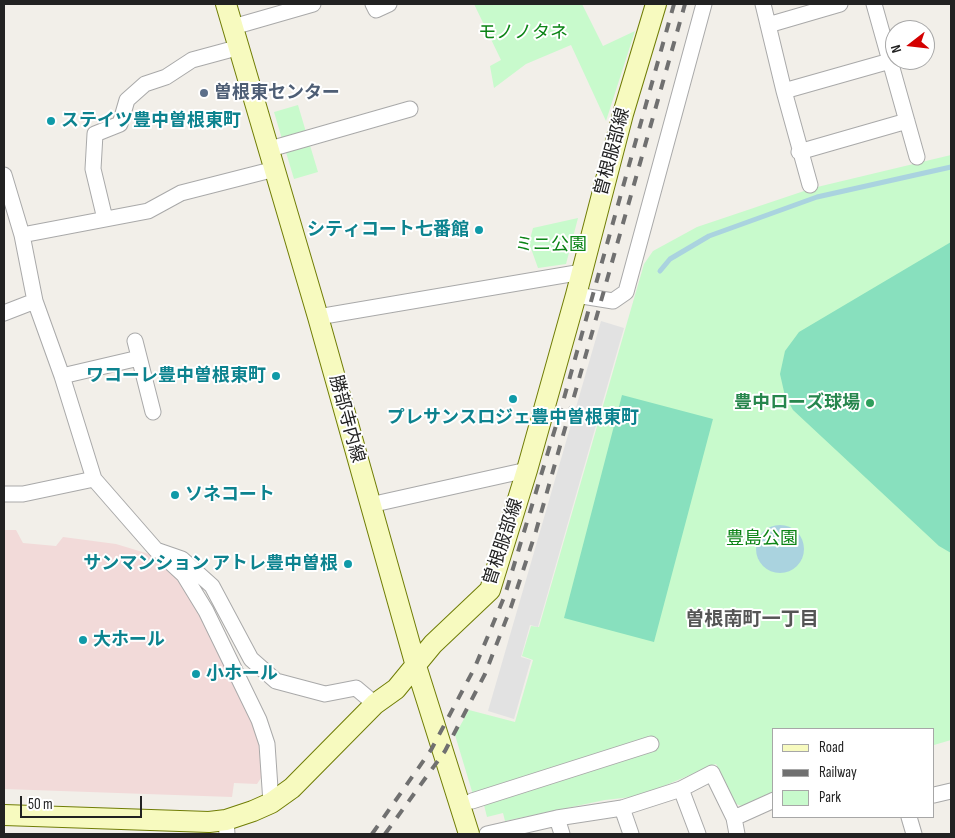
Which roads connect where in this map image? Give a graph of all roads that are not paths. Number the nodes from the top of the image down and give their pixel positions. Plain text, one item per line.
1 (226, 4) edge
2 (313, 4) edge
3 (373, 4) edge
4 (389, 4) edge
5 (656, 4) edge
6 (704, 4) edge
7 (764, 4) edge
8 (840, 4) edge
9 (874, 4) edge
10 (768, 25) junction
11 (233, 28) junction
12 (885, 43) edge
13 (240, 47) junction
14 (885, 62) edge
15 (893, 70) edge
16 (784, 91) junction
17 (410, 109) dead end
18 (907, 121) junction
19 (270, 149) junction
20 (799, 152) junction
21 (917, 156) dead end
22 (275, 169) junction
23 (4, 175) edge
24 (810, 185) dead end
25 (105, 219) junction
26 (22, 236) junction
27 (582, 272) junction
28 (576, 295) junction
29 (35, 301) junction
30 (4, 313) edge
31 (318, 317) junction
32 (134, 342) dead end
33 (139, 358) junction
34 (62, 376) junction
35 (153, 412) dead end
36 (527, 470) junction
37 (94, 479) junction
38 (4, 494) edge
39 (370, 504) junction
40 (156, 550) junction
41 (416, 666) junction
42 (375, 704) junction
43 (651, 744) dead end
44 (681, 789) junction
45 (951, 790) edge
46 (935, 795) edge
47 (472, 800) dead end
48 (772, 801) edge
49 (271, 803) junction
50 (622, 808) junction
51 (4, 815) edge
52 (557, 818) junction
53 (734, 818) junction
54 (42, 826) edge
55 (227, 827) edge
56 (469, 834) edge
57 (487, 834) edge
58 (562, 834) edge
59 (631, 834) edge
60 (698, 834) edge
61 (737, 834) edge

1 - 11 street, 勝部寺内線
2 - 11 street
3 - 4 street
5 - 27 street, 曽根服部線
6 - 28 street
7 - 10 street
8 - 10 street
9 - 12 street
10 - 16 street
11 - 13 street, 勝部寺内線
13 - 19 street, 勝部寺内線
13 - 25 street
14 - 16 street
15 - 18 street
16 - 20 street
17 - 19 street
18 - 20 street
18 - 21 street
19 - 22 street, 勝部寺内線
20 - 24 street
22 - 25 street
22 - 31 street, 勝部寺内線
23 - 26 street
25 - 26 street
26 - 29 street
27 - 28 street, 曽根服部線
27 - 31 street
28 - 36 street, 曽根服部線
29 - 30 street
29 - 34 street
31 - 39 street, 勝部寺内線
32 - 33 street
33 - 34 street
33 - 35 street
34 - 37 street
36 - 39 street
36 - 41 street, 曽根服部線
37 - 38 street
37 - 40 street
39 - 41 street, 勝部寺内線
40 - 42 street
40 - 49 street
41 - 42 street, 曽根服部線
41 - 56 street, 勝部寺内線
42 - 49 street, 曽根服部線
43 - 47 street
44 - 50 street
44 - 53 street
44 - 60 street
45 - 46 street
48 - 53 street
49 - 55 street, 曽根服部線
50 - 52 street
50 - 59 street
51 - 54 street, 曽根服部線
52 - 57 street
52 - 58 street
53 - 61 street
54 - 55 street, 曽根服部線

